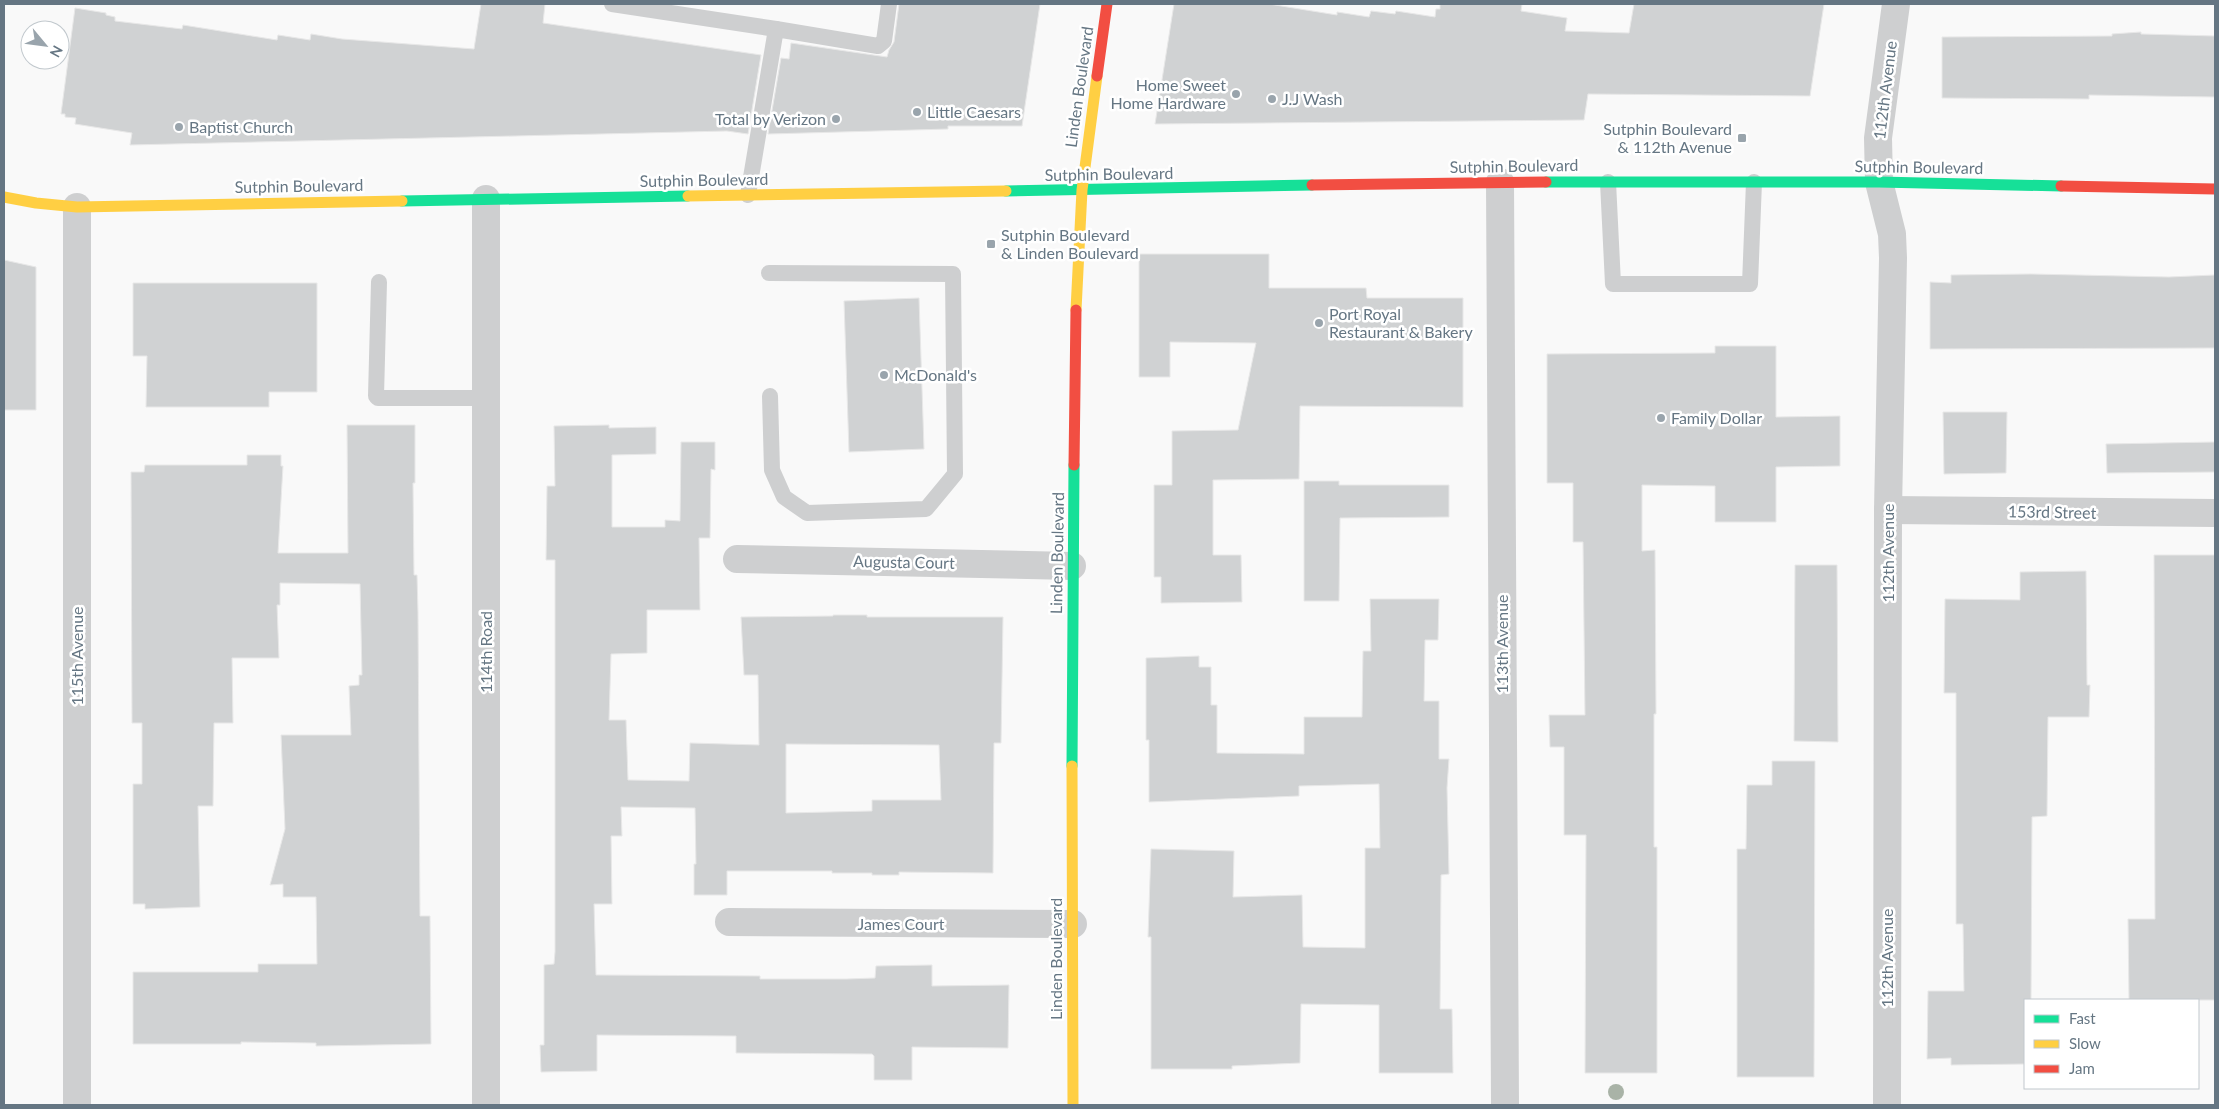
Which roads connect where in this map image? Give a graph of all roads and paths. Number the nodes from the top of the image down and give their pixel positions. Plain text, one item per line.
1 (612, 4) edge
2 (890, 4) edge
3 (1107, 4) edge
4 (1896, 4) edge
5 (776, 30) junction
6 (1500, 182) junction
7 (1608, 182) junction
8 (1754, 182) junction
9 (1880, 182) junction
10 (2215, 189) edge
11 (1082, 190) junction
12 (748, 195) junction
13 (4, 196) edge
14 (486, 199) junction
15 (77, 206) junction
16 (768, 273) dead end
17 (379, 282) dead end
18 (770, 396) dead end
19 (485, 398) junction
20 (1888, 510) junction
21 (2215, 513) edge
22 (737, 558) dead end
23 (1072, 566) junction
24 (729, 922) dead end
25 (1073, 924) junction
26 (77, 1105) edge
27 (486, 1105) edge
28 (1073, 1105) edge
29 (1505, 1105) edge
30 (1887, 1105) edge

1 - 5 lane
2 - 5 lane
3 - 11 main road, Linden Boulevard
4 - 9 street, 112th Avenue
5 - 12 lane
6 - 7 main road, Sutphin Boulevard
6 - 11 main road, Sutphin Boulevard
6 - 29 street, 113th Avenue
7 - 8 main road, Sutphin Boulevard
7 - 8 lane
8 - 9 main road, Sutphin Boulevard
9 - 10 main road, Sutphin Boulevard
9 - 20 street, 112th Avenue
11 - 12 main road, Sutphin Boulevard
11 - 23 main road, Linden Boulevard
12 - 14 main road, Sutphin Boulevard
13 - 15 main road, Sutphin Boulevard
14 - 15 main road, Sutphin Boulevard
14 - 19 street, 114th Road
15 - 26 street, 115th Avenue
16 - 18 lane
17 - 19 lane
19 - 27 street, 114th Road
20 - 21 street, 153rd Street
20 - 30 street, 112th Avenue
22 - 23 street, Augusta Court
23 - 25 main road, Linden Boulevard
24 - 25 street, James Court
25 - 28 main road, Linden Boulevard

